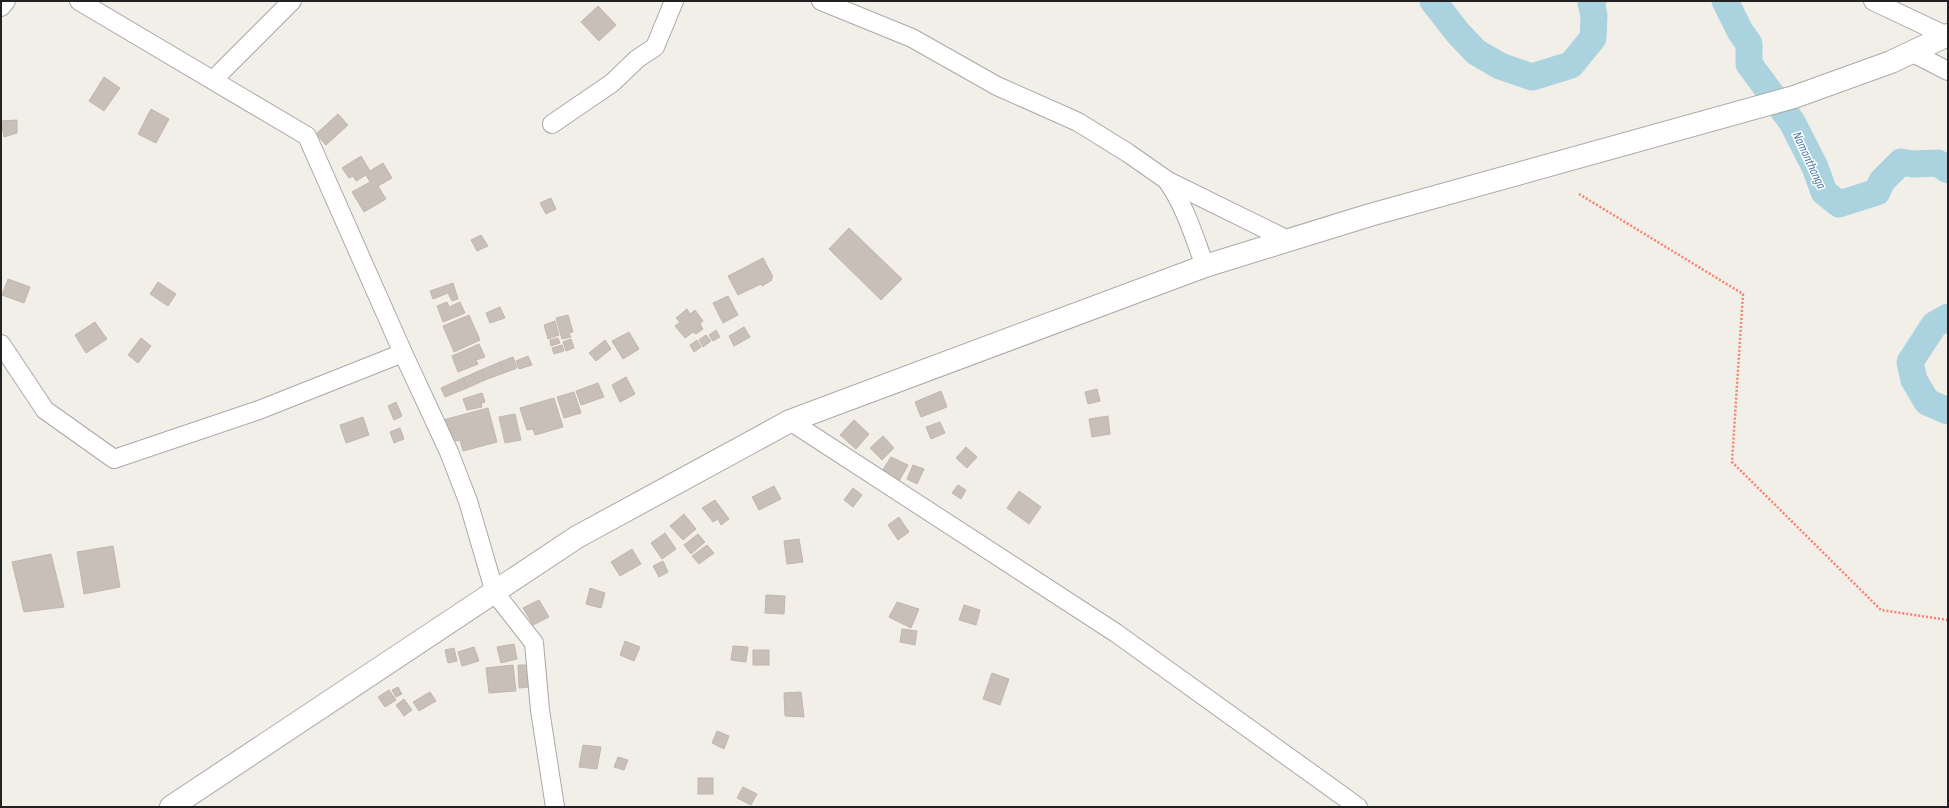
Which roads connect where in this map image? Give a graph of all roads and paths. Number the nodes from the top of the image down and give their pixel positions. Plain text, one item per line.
1 (6, 1) edge
2 (80, 1) edge
3 (292, 1) edge
4 (674, 1) edge
5 (821, 1) edge
6 (1873, 1) edge
7 (1, 7) edge
8 (1947, 36) edge
9 (1913, 53) junction
10 (1948, 71) edge
11 (213, 80) junction
12 (552, 124) dead end
13 (1168, 181) junction
14 (1579, 194) dead end
15 (1288, 240) junction
16 (1206, 266) junction
17 (1, 344) edge
18 (403, 353) junction
19 (790, 421) junction
20 (495, 592) junction
21 (1948, 620) edge
22 (171, 807) edge
23 (555, 807) edge
24 (1358, 807) edge

1 - 7 street
2 - 11 street
3 - 11 street
4 - 12 street
5 - 13 street
6 - 8 street
8 - 9 street
9 - 10 street
9 - 15 street
11 - 18 street
13 - 15 street
13 - 16 street
14 - 21 path
15 - 16 street
16 - 19 street
17 - 18 street
18 - 20 street
19 - 20 street
19 - 24 street
20 - 22 street
20 - 23 street

